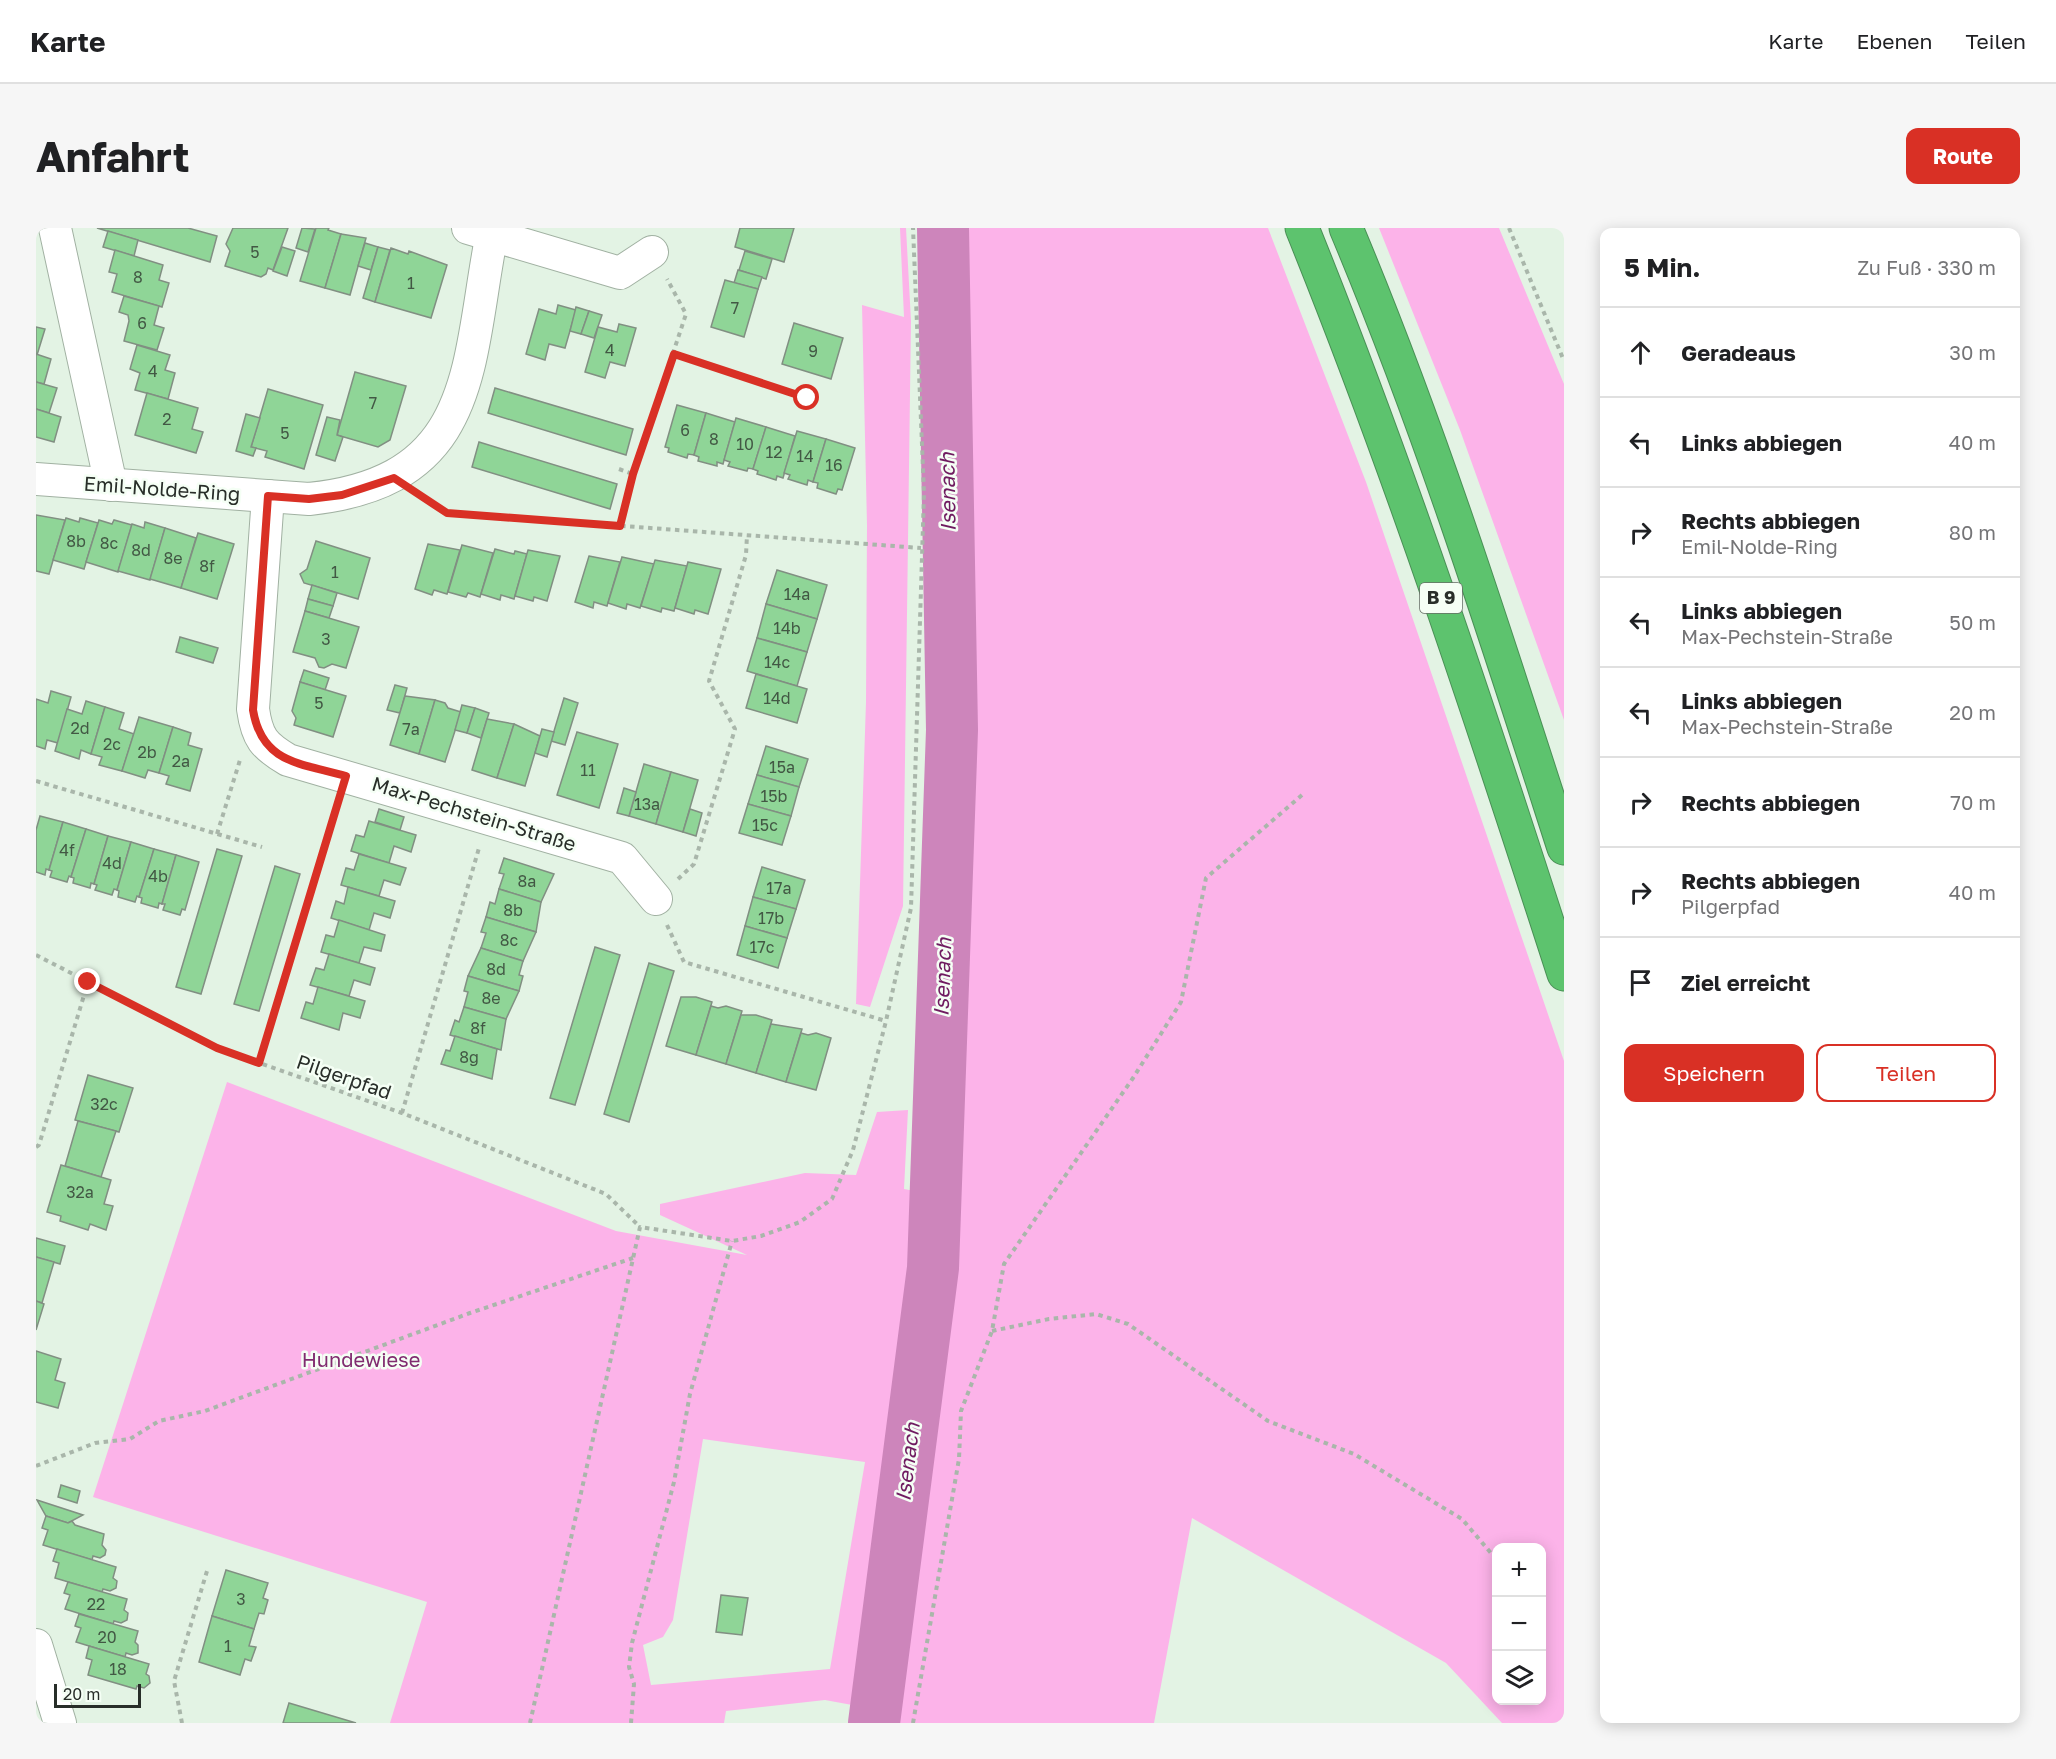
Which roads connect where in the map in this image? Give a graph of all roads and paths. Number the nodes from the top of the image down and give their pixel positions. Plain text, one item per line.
1 (55, 228) edge
2 (913, 228) edge
3 (1302, 228) edge
4 (1346, 228) edge
5 (1509, 228) edge
6 (484, 230) edge
7 (652, 252) joint
8 (674, 354) junction
9 (1564, 361) edge
10 (807, 398) dead end
11 (619, 469) dead end
12 (633, 474) junction
13 (394, 478) junction
14 (36, 480) edge
15 (111, 485) junction
16 (268, 496) junction
17 (620, 526) junction
18 (747, 535) junction
19 (921, 548) junction
20 (263, 741) junction
21 (346, 776) junction
22 (36, 781) edge
23 (1302, 795) dead end
24 (488, 818) junction
25 (217, 834) junction
26 (262, 848) dead end
27 (1564, 848) edge
28 (656, 899) junction
29 (36, 955) edge
30 (1564, 974) edge
31 (88, 982) junction
32 (886, 1021) junction
33 (259, 1063) junction
34 (402, 1113) junction
35 (36, 1147) edge
36 (640, 1227) junction
37 (732, 1241) junction
38 (633, 1258) junction
39 (992, 1331) junction
40 (36, 1466) edge
41 (1492, 1553) edge
42 (207, 1571) dead end
43 (36, 1644) edge
44 (60, 1723) edge
45 (183, 1723) edge
46 (530, 1723) edge
47 (631, 1723) edge
48 (913, 1723) edge

1 - 15 street
2 - 19 path
3 - 30 highway, B 9
4 - 27 highway, B 9
5 - 9 path
6 - 7 street
6 - 13 street, Emil-Nolde-Ring
7 - 8 path
8 - 10 path
8 - 12 path
11 - 12 path
12 - 17 path
13 - 16 street, Emil-Nolde-Ring
13 - 17 path
14 - 15 street, Emil-Nolde-Ring
15 - 16 street, Emil-Nolde-Ring
16 - 20 street
17 - 18 path
18 - 19 path
18 - 28 path
19 - 32 path
20 - 21 street, Max-Pechstein-Straße
20 - 25 path
21 - 24 street, Max-Pechstein-Straße
21 - 33 path
22 - 25 path
23 - 39 path
24 - 28 street, Max-Pechstein-Straße
24 - 34 path
25 - 26 path
28 - 32 path
29 - 31 path, Pilgerpfad
31 - 33 path, Pilgerpfad
31 - 35 path
32 - 37 path
33 - 34 path, Pilgerpfad
34 - 36 path, Pilgerpfad
36 - 37 path
36 - 38 path
37 - 47 path
38 - 40 path
38 - 46 path
39 - 41 path
39 - 48 path
42 - 45 path
43 - 44 street

